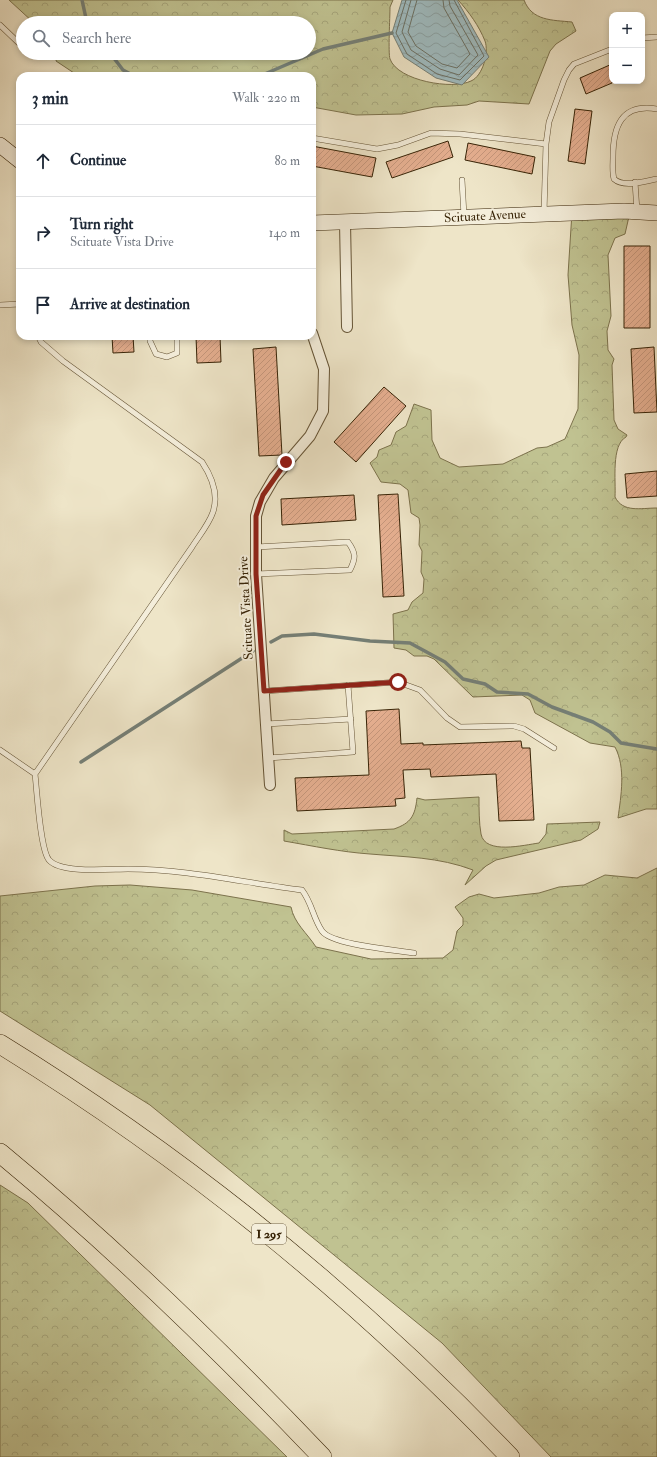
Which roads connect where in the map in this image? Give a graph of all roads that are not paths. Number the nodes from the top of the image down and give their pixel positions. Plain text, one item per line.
1 (0, 25) edge
2 (657, 37) edge
3 (645, 38) edge
4 (16, 40) edge
5 (609, 50) edge
6 (657, 109) edge
7 (316, 139) edge
8 (546, 144) junction
9 (0, 145) edge
10 (16, 158) edge
11 (657, 179) edge
12 (462, 180) dead end
13 (635, 182) junction
14 (637, 211) junction
15 (657, 213) edge
16 (544, 214) junction
17 (464, 217) junction
18 (345, 222) junction
19 (316, 223) edge
20 (16, 304) edge
21 (0, 305) edge
22 (347, 327) dead end
23 (40, 340) edge
24 (150, 340) edge
25 (177, 340) edge
26 (314, 340) edge
27 (256, 547) junction
28 (256, 574) junction
29 (348, 685) junction
30 (264, 691) junction
31 (351, 719) junction
32 (266, 724) junction
33 (554, 748) dead end
34 (0, 750) edge
35 (268, 758) junction
36 (35, 774) junction
37 (270, 785) dead end
38 (414, 952) dead end
39 (0, 1044) edge
40 (0, 1153) edge
41 (322, 1457) edge
42 (510, 1457) edge

1 - 4 lane
2 - 3 lane
5 - 8 lane
6 - 13 lane
7 - 8 lane
8 - 16 lane
9 - 10 main road
11 - 13 lane
12 - 17 lane
13 - 14 lane
14 - 15 main road, Scituate Avenue
14 - 16 main road, Scituate Avenue
16 - 17 main road, Scituate Avenue
17 - 18 main road, Scituate Avenue
18 - 19 main road, Scituate Avenue
18 - 22 street
20 - 21 lane
23 - 36 lane
24 - 25 lane
26 - 27 street, Scituate Vista Drive
27 - 28 street, Scituate Vista Drive
27 - 28 lane
28 - 30 street, Scituate Vista Drive
29 - 30 lane
29 - 31 lane
29 - 33 lane
30 - 32 street, Scituate Vista Drive
31 - 32 lane
31 - 35 lane
32 - 35 street, Scituate Vista Drive
34 - 36 lane
35 - 37 street, Scituate Vista Drive
36 - 38 lane
39 - 42 highway, I 295
40 - 41 highway

